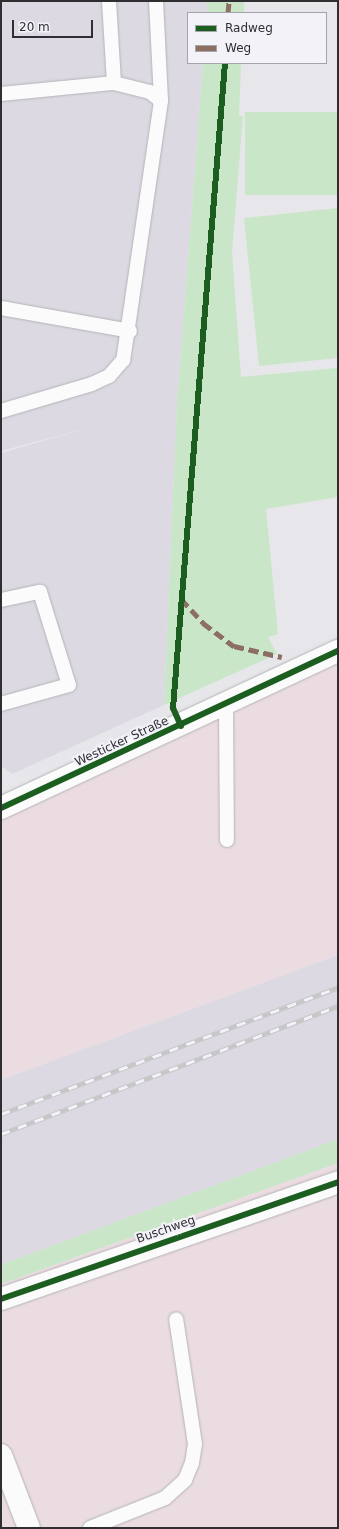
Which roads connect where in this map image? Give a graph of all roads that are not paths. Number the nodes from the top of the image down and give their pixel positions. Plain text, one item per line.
1 (108, 1) edge
2 (156, 1) edge
3 (114, 83) junction
4 (1, 94) edge
5 (161, 102) junction
6 (1, 308) edge
7 (130, 331) junction
8 (1, 411) edge
9 (1, 600) edge
10 (338, 651) edge
11 (1, 704) edge
12 (226, 705) junction
13 (1, 808) edge
14 (227, 840) dead end
15 (338, 1182) edge
16 (1, 1300) edge
17 (176, 1319) dead end
18 (1, 1455) edge
19 (29, 1528) edge
20 (90, 1528) edge

1 - 3 lane
2 - 5 lane
3 - 4 lane
3 - 5 lane
5 - 7 lane
6 - 7 lane
7 - 8 lane
9 - 11 lane
10 - 12 street, Westicker Straße
12 - 13 street, Westicker Straße
12 - 14 lane
15 - 16 street, Buschweg
17 - 20 lane
18 - 19 street

